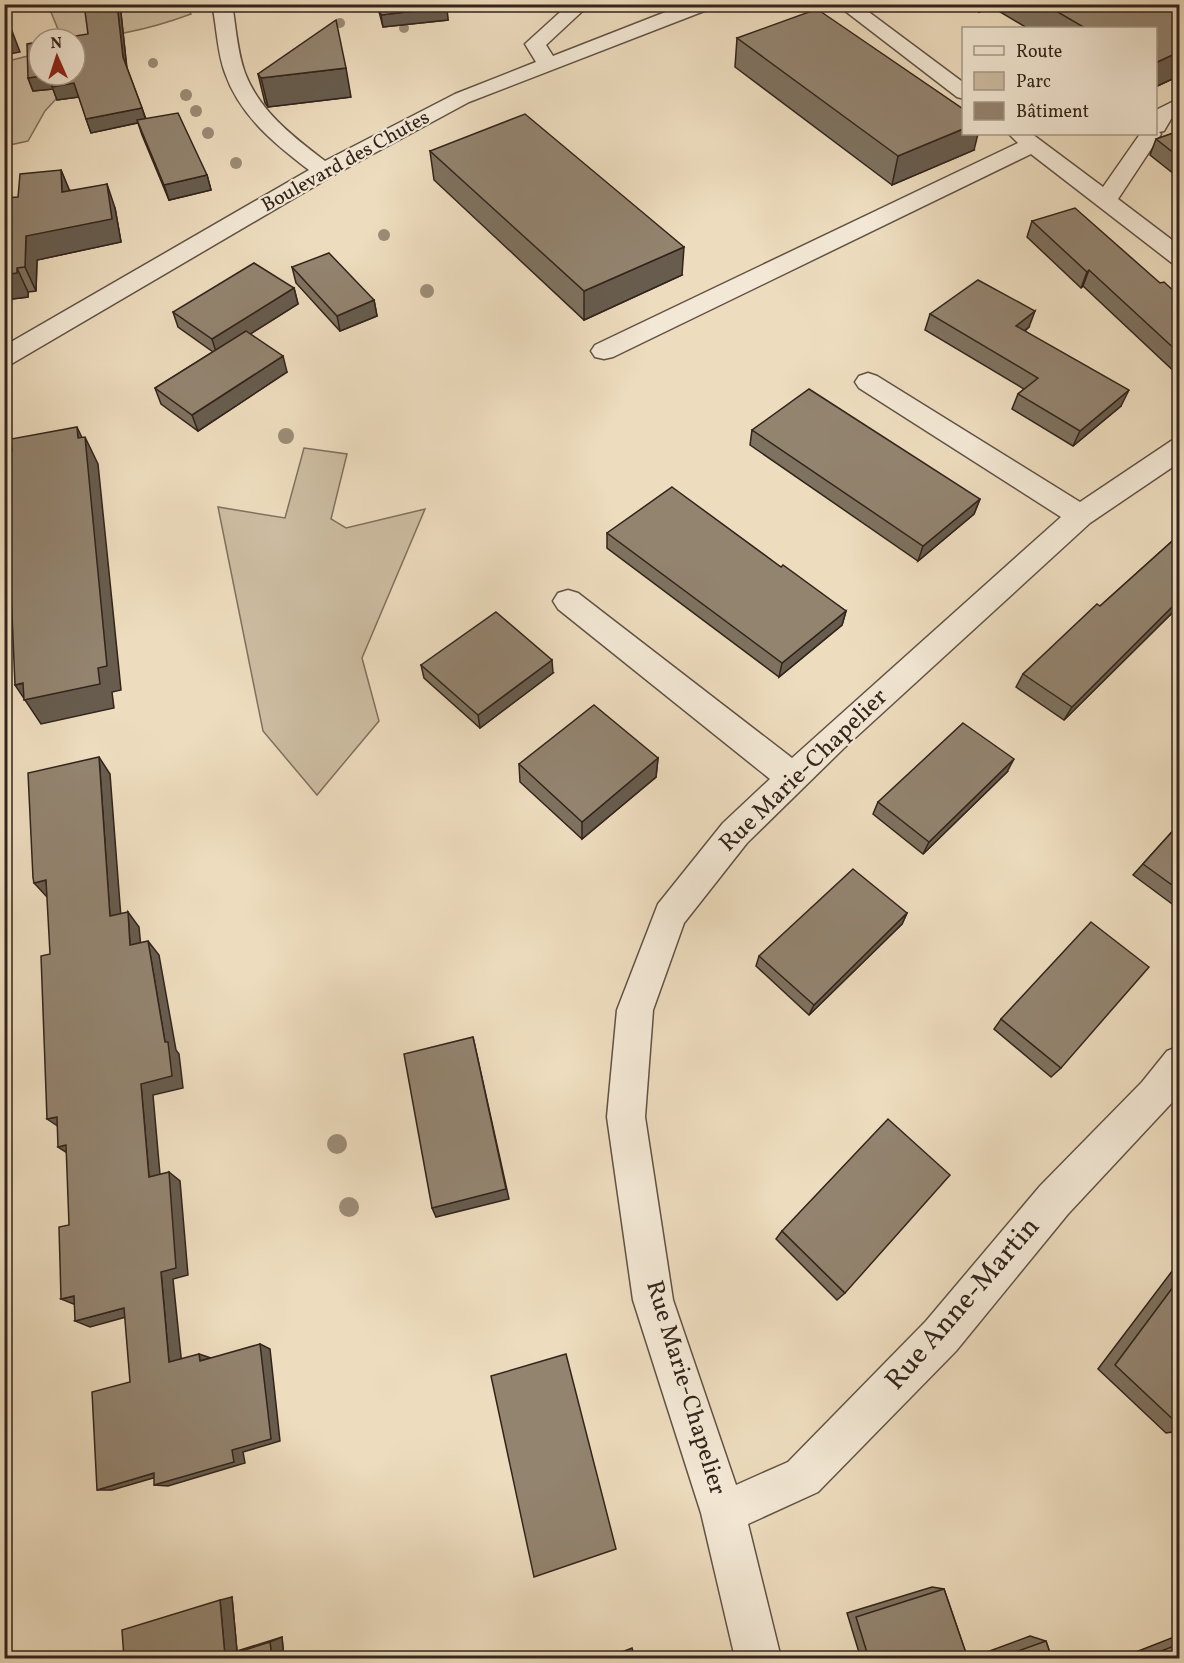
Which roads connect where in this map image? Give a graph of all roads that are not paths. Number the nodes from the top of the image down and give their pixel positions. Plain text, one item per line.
1 (222, 4) edge
2 (705, 4) edge
3 (845, 4) edge
4 (590, 6) edge
5 (548, 65) junction
6 (962, 92) edge
7 (1179, 104) edge
8 (1157, 123) edge
9 (1149, 135) edge
10 (1026, 139) edge
11 (324, 171) junction
12 (1106, 199) junction
13 (1179, 258) edge
14 (604, 351) dead end
15 (4, 357) edge
16 (868, 382) dead end
17 (1179, 448) edge
18 (1080, 516) junction
19 (568, 601) dead end
20 (793, 778) junction
21 (1179, 1064) edge
22 (723, 1513) junction
23 (758, 1659) edge

1 - 11 street
2 - 5 street, Boulevard des Chutes
3 - 6 street
4 - 5 street
5 - 11 street, Boulevard des Chutes
7 - 8 street
9 - 12 street
10 - 12 street
10 - 14 street
11 - 15 street, Boulevard des Chutes
12 - 13 street
16 - 18 street
17 - 18 street, Rue Marie-Chapelier
18 - 20 street, Rue Marie-Chapelier
19 - 20 street
20 - 22 street, Rue Marie-Chapelier
21 - 22 street, Rue Anne-Martin
22 - 23 street, Rue Marie-Chapelier

